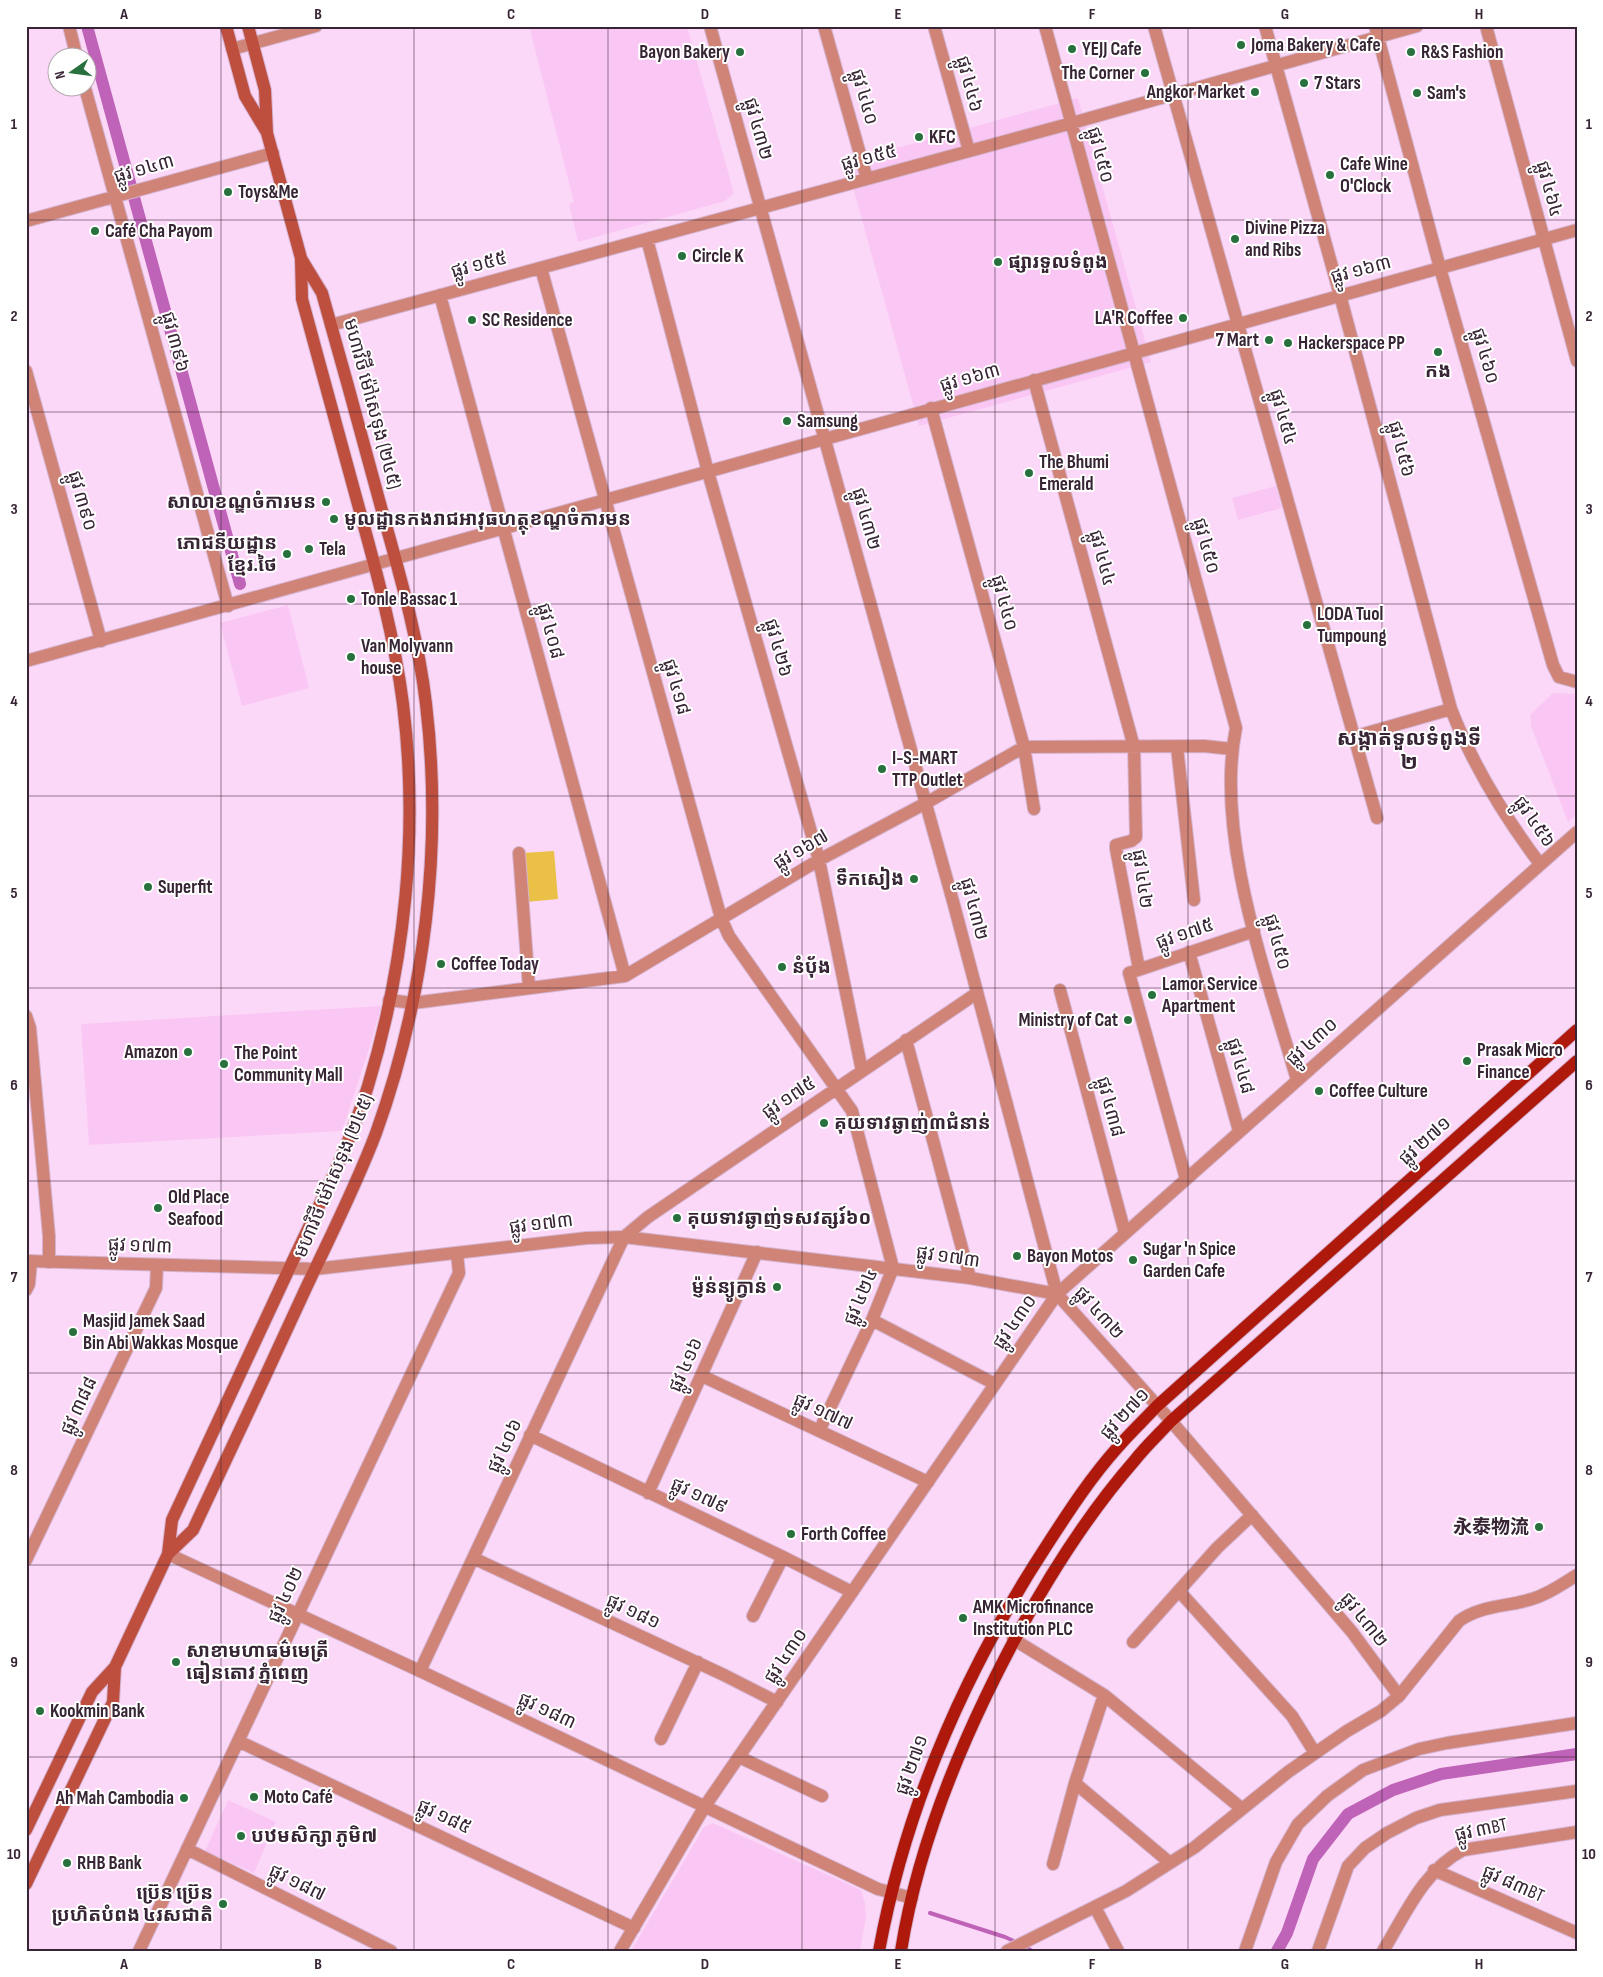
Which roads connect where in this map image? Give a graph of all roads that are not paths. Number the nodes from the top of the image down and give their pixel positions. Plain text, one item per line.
1 (69, 26) edge
2 (226, 26) edge
3 (248, 26) edge
4 (316, 26) edge
5 (710, 26) edge
6 (824, 26) edge
7 (934, 26) edge
8 (1045, 26) edge
9 (1154, 26) edge
10 (1266, 26) edge
11 (1417, 26) edge
12 (1486, 26) edge
13 (1376, 32) edge
14 (253, 44) junction
15 (74, 48) edge
16 (232, 49) junction
17 (1276, 66) junction
18 (1172, 94) junction
19 (89, 98) edge
20 (1072, 123) junction
21 (267, 134) junction
22 (968, 151) junction
23 (273, 152) junction
24 (867, 179) junction
25 (121, 195) junction
26 (760, 208) junction
27 (26, 221) edge
28 (1577, 230) edge
29 (647, 239) junction
30 (1544, 239) junction
31 (301, 258) junction
32 (541, 268) junction
33 (1440, 268) junction
34 (440, 295) junction
35 (1340, 295) junction
36 (1237, 324) junction
37 (331, 325) junction
38 (1134, 352) junction
39 (1577, 361) edge
40 (26, 371) edge
41 (1034, 380) junction
42 (931, 408) junction
43 (824, 438) junction
44 (708, 472) junction
45 (604, 501) junction
46 (504, 529) junction
47 (396, 560) junction
48 (375, 566) junction
49 (228, 606) junction
50 (101, 640) junction
51 (26, 661) edge
52 (1577, 682) edge
53 (426, 705) junction
54 (403, 707) junction
55 (1452, 710) junction
56 (1353, 737) junction
57 (1134, 746) junction
58 (1024, 747) junction
59 (1177, 747) junction
60 (1232, 749) junction
61 (926, 803) junction
62 (1034, 809) dead end
63 (1376, 818) dead end
64 (1577, 832) edge
65 (519, 853) dead end
66 (819, 860) junction
67 (1540, 864) junction
68 (1194, 900) dead end
69 (721, 918) junction
70 (1254, 930) junction
71 (1190, 952) junction
72 (1134, 971) junction
73 (625, 976) junction
74 (529, 988) junction
75 (1060, 990) dead end
76 (977, 993) junction
77 (389, 1000) junction
78 (413, 1003) junction
79 (26, 1016) edge
80 (1577, 1030) edge
81 (906, 1040) junction
82 (1577, 1061) edge
83 (862, 1071) junction
84 (1297, 1080) junction
85 (837, 1088) junction
86 (1239, 1132) junction
87 (1186, 1179) junction
88 (1125, 1233) junction
89 (624, 1237) junction
90 (757, 1252) junction
91 (457, 1253) junction
92 (29, 1261) edge
93 (49, 1262) junction
94 (157, 1265) junction
95 (289, 1268) junction
96 (893, 1268) junction
97 (315, 1269) junction
98 (970, 1278) junction
99 (26, 1290) edge
100 (1057, 1294) junction
101 (872, 1320) junction
102 (702, 1376) junction
103 (237, 1380) junction
104 (995, 1384) junction
105 (258, 1390) junction
106 (1157, 1406) junction
107 (1171, 1421) junction
108 (819, 1431) junction
109 (530, 1436) junction
110 (928, 1482) junction
111 (648, 1493) junction
112 (1252, 1515) junction
113 (168, 1554) junction
114 (783, 1556) junction
115 (473, 1558) junction
116 (26, 1560) edge
117 (1577, 1575) edge
118 (1179, 1591) junction
119 (852, 1592) junction
120 (298, 1614) junction
121 (753, 1616) dead end
122 (1013, 1639) junction
123 (1133, 1642) dead end
124 (698, 1662) junction
125 (115, 1668) junction
126 (420, 1670) junction
127 (1104, 1695) junction
128 (1399, 1696) junction
129 (777, 1702) junction
130 (1577, 1723) edge
131 (661, 1739) dead end
132 (238, 1741) junction
133 (1315, 1753) junction
134 (739, 1757) junction
135 (1075, 1783) junction
136 (1577, 1791) edge
137 (822, 1796) dead end
138 (705, 1806) junction
139 (1242, 1808) junction
140 (26, 1830) edge
141 (1577, 1832) edge
142 (187, 1849) junction
143 (1169, 1862) junction
144 (1053, 1864) dead end
145 (1434, 1870) junction
146 (26, 1884) edge
147 (892, 1892) junction
148 (912, 1898) junction
149 (1095, 1907) junction
150 (634, 1928) junction
151 (1577, 1933) edge
152 (1009, 1950) edge
153 (139, 1951) edge
154 (391, 1951) edge
155 (620, 1951) edge
156 (879, 1951) edge
157 (901, 1951) edge
158 (1118, 1951) edge
159 (1245, 1951) edge
160 (1318, 1951) edge
161 (1383, 1951) edge

1 - 15 street
2 - 16 main road, មហាវិថី ម៉ៅសេទុង (២៤៥)
3 - 14 main road, មហាវិថី ម៉ៅសេទុង (២៤៥)
4 - 14 street
5 - 26 street, ផ្លូវ ៤៣២
6 - 24 street, ផ្លូវ ៤៤០
7 - 22 street, ផ្លូវ ៤៤៦
8 - 20 street, ផ្លូវ ៤៥០
9 - 18 street, ផ្លូវ ៤៥៤
10 - 17 street, ផ្លូវ ៤៥៦
11 - 13 street, ផ្លូវ ១៥៥
12 - 30 street, ផ្លូវ ៤៦៤
13 - 17 street, ផ្លូវ ១៥៥
13 - 33 street, ផ្លូវ ៤៦០
14 - 16 street
14 - 21 main road, មហាវិថី ម៉ៅសេទុង (២៤៥)
16 - 21 main road, មហាវិថី ម៉ៅសេទុង (២៤៥)
17 - 18 street, ផ្លូវ ១៥៥
17 - 35 street, ផ្លូវ ៤៥៦
18 - 20 street, ផ្លូវ ១៥៥
18 - 36 street, ផ្លូវ ៤៥៤
19 - 25 street, ផ្លូវ ៣៩៦
20 - 22 street, ផ្លូវ ១៥៥
20 - 38 street, ផ្លូវ ៤៥០
21 - 23 main road, មហាវិថី ម៉ៅសេទុង (២៤៥)
22 - 24 street, ផ្លូវ ១៥៥
23 - 25 street, ផ្លូវ ១៤៣
23 - 31 main road, មហាវិថី ម៉ៅសេទុង (២៤៥)
24 - 26 street, ផ្លូវ ១៥៥
25 - 27 street, ផ្លូវ ១៤៣
25 - 49 street, ផ្លូវ ៣៩៦
26 - 29 street, ផ្លូវ ១៥៥
26 - 43 street, ផ្លូវ ៤៣២
28 - 30 street, ផ្លូវ ១៦៣
29 - 32 street, ផ្លូវ ១៥៥
29 - 44 street, ផ្លូវ ៤២៦
30 - 33 street, ផ្លូវ ១៦៣
30 - 39 street, ផ្លូវ ៤៦៤
31 - 37 main road, មហាវិថី ម៉ៅសេទុង (២៤៥)
31 - 48 main road, មហាវិថី ម៉ៅសេទុង (២៤៥)
32 - 34 street, ផ្លូវ ១៥៥
32 - 45 street, ផ្លូវ ៤១៨
33 - 35 street, ផ្លូវ ១៦៣
33 - 52 street, ផ្លូវ ៤៦០
34 - 37 street, ផ្លូវ ១៥៥
34 - 46 street, ផ្លូវ ៤០៨
35 - 36 street, ផ្លូវ ១៦៣
35 - 55 street, ផ្លូវ ៤៥៦
36 - 38 street, ផ្លូវ ១៦៣
36 - 56 street, ផ្លូវ ៤៥៤
37 - 47 main road, មហាវិថី ម៉ៅសេទុង (២៤៥)
38 - 41 street, ផ្លូវ ១៦៣
38 - 60 street, ផ្លូវ ៤៥០
40 - 50 street, ផ្លូវ ៣៩០
41 - 42 street, ផ្លូវ ១៦៣
41 - 57 street, ផ្លូវ ៤៤៤
42 - 43 street, ផ្លូវ ១៦៣
42 - 58 street, ផ្លូវ ៤៤០
43 - 44 street, ផ្លូវ ១៦៣
43 - 61 street, ផ្លូវ ៤៣២
44 - 45 street, ផ្លូវ ១៦៣
44 - 66 street, ផ្លូវ ៤២៦
45 - 46 street, ផ្លូវ ១៦៣
45 - 69 street, ផ្លូវ ៤១៨
46 - 47 street, ផ្លូវ ១៦៣
46 - 73 street, ផ្លូវ ៤០៨
47 - 48 street, ផ្លូវ ១៦៣
47 - 53 main road, មហាវិថី ម៉ៅសេទុង (២៤៥)
48 - 49 street, ផ្លូវ ១៦៣
48 - 54 main road, មហាវិថី ម៉ៅសេទុង (២៤៥)
49 - 50 street, ផ្លូវ ១៦៣
50 - 51 street, ផ្លូវ ១៦៣
53 - 54 main road
53 - 78 main road, មហាវិថី ម៉ៅសេទុង (២៤៥)
54 - 77 main road, មហាវិថី ម៉ៅសេទុង (២៤៥)
55 - 56 street
55 - 67 street, ផ្លូវ ៤៥៦
56 - 63 street, ផ្លូវ ៤៥៤
57 - 58 street, ផ្លូវ ១៦៧
57 - 59 street, ផ្លូវ ១៦៧
57 - 72 street, ផ្លូវ ៤៤២
58 - 61 street, ផ្លូវ ១៦៧
58 - 62 street, ផ្លូវ ៤៤០
59 - 60 street, ផ្លូវ ១៦៧
59 - 68 street
60 - 70 street, ផ្លូវ ៤៥០
61 - 66 street, ផ្លូវ ១៦៧
61 - 76 street, ផ្លូវ ៤៣២
64 - 67 street, ផ្លូវ ៤៣០
65 - 74 street
66 - 69 street, ផ្លូវ ១៦៧
66 - 83 street, ផ្លូវ ៤២៦
67 - 84 street, ផ្លូវ ៤៣០
69 - 73 street, ផ្លូវ ១៦៧
69 - 85 street, ផ្លូវ ៤១៨
70 - 71 street, ផ្លូវ ១៧៥
70 - 84 street, ផ្លូវ ៤៥០
71 - 72 street, ផ្លូវ ១៧៥
71 - 86 street, ផ្លូវ ៤៤៨
72 - 87 street, ផ្លូវ ៤៤២
73 - 74 street, ផ្លូវ ១៦៧
74 - 78 street, ផ្លូវ ១៦៧
75 - 88 street, ផ្លូវ ៤៣៨
76 - 81 street, ផ្លូវ ១៧៥
76 - 100 street, ផ្លូវ ៤៣២
77 - 78 street, ផ្លូវ ១៦៧
77 - 95 main road, មហាវិថី ម៉ៅសេទុង (២៤៥)
78 - 97 main road, មហាវិថី ម៉ៅសេទុង (២៤៥)
79 - 93 street
80 - 106 main road, ផ្លូវ ២៧១
81 - 83 street, ផ្លូវ ១៧៥
81 - 98 street
82 - 107 main road, ផ្លូវ ២៧១
83 - 85 street, ផ្លូវ ១៧៥
84 - 86 street, ផ្លូវ ៤៣០
85 - 89 street, ផ្លូវ ១៧៥
85 - 96 street, ផ្លូវ ៤២៤
86 - 87 street, ផ្លូវ ៤៣០
87 - 88 street, ផ្លូវ ៤៣០
88 - 100 street, ផ្លូវ ៤៣០
89 - 90 street, ផ្លូវ ១៧៣
89 - 91 street, ផ្លូវ ១៧៣
89 - 109 street, ផ្លូវ ៤០៦
90 - 96 street, ផ្លូវ ១៧៣
90 - 102 street, ផ្លូវ ៤១៦
91 - 97 street, ផ្លូវ ១៧៣
91 - 120 street, ផ្លូវ ៤០២
92 - 93 street, ផ្លូវ ១៧៣
92 - 99 street
93 - 94 street, ផ្លូវ ១៧៣
94 - 95 street, ផ្លូវ ១៧៣
94 - 116 street, ផ្លូវ ៣៨៨
95 - 97 street, ផ្លូវ ១៧៣
95 - 103 main road, មហាវិថី ម៉ៅសេទុង (២៤៥)
96 - 98 street, ផ្លូវ ១៧៣
96 - 101 street, ផ្លូវ ៤២៤
97 - 105 main road, មហាវិថី ម៉ៅសេទុង (២៤៥)
98 - 100 street, ផ្លូវ ១៧៣
100 - 104 street, ផ្លូវ ៤៣០
100 - 106 street, ផ្លូវ ៤៣២
101 - 104 street
101 - 108 street, ផ្លូវ ៤២៤
102 - 108 street, ផ្លូវ ១៧៧
102 - 111 street, ផ្លូវ ៤១៦
103 - 105 main road
103 - 113 main road, មហាវិថី ម៉ៅសេទុង (២៤៥)
104 - 110 street, ផ្លូវ ៤៣០
105 - 113 main road, មហាវិថី ម៉ៅសេទុង (២៤៥)
106 - 107 street, ផ្លូវ ៤៣២
106 - 147 main road, ផ្លូវ ២៧១
107 - 112 street, ផ្លូវ ៤៣២
107 - 122 main road, ផ្លូវ ២៧១
108 - 110 street, ផ្លូវ ១៧៧
109 - 111 street, ផ្លូវ ១៧៩
109 - 115 street, ផ្លូវ ៤០៦
110 - 119 street, ផ្លូវ ៤៣០
111 - 114 street, ផ្លូវ ១៧៩
112 - 118 street
112 - 128 street, ផ្លូវ ៤៣២
113 - 120 street, ផ្លូវ ១៨៣
113 - 125 main road, មហាវិថី ម៉ៅសេទុង (២៤៥)
114 - 119 street, ផ្លូវ ១៧៩
114 - 121 street
115 - 124 street, ផ្លូវ ១៨១
115 - 126 street, ផ្លូវ ៤០៦
117 - 128 street
118 - 123 street
118 - 133 street
119 - 129 street, ផ្លូវ ៤៣០
120 - 126 street, ផ្លូវ ១៨៣
120 - 132 street, ផ្លូវ ៤០២
122 - 127 street
122 - 148 main road, ផ្លូវ ២៧១
124 - 129 street, ផ្លូវ ១៨១
124 - 131 street
125 - 140 main road, មហាវិថី ម៉ៅសេទុង (២៤៥)
125 - 146 main road, មហាវិថី ម៉ៅសេទុង (២៤៥)
126 - 138 street, ផ្លូវ ១៨៣
127 - 135 street
127 - 139 street
128 - 133 street
129 - 134 street, ផ្លូវ ៤៣០
130 - 159 street
132 - 142 street, ផ្លូវ ៤០២
132 - 150 street, ផ្លូវ ១៨៥
133 - 139 street
134 - 137 street
134 - 138 street, ផ្លូវ ៤៣០
135 - 143 street
135 - 144 street
136 - 160 street
138 - 147 street, ផ្លូវ ១៨៣
138 - 150 street, ផ្លូវ ៤៣០
139 - 143 street
141 - 145 street, ផ្លូវ ៣BT
142 - 153 street, ផ្លូវ ៤០២
142 - 154 street, ផ្លូវ ១៨៧
143 - 149 street
145 - 151 street, ផ្លូវ ៨៣BT
145 - 161 street, ផ្លូវ ៣BT
147 - 148 street, ផ្លូវ ១៨៣
147 - 156 main road, ផ្លូវ ២៧១
148 - 157 main road, ផ្លូវ ២៧១
149 - 152 street
149 - 158 street
150 - 155 street, ផ្លូវ ៤៣០

